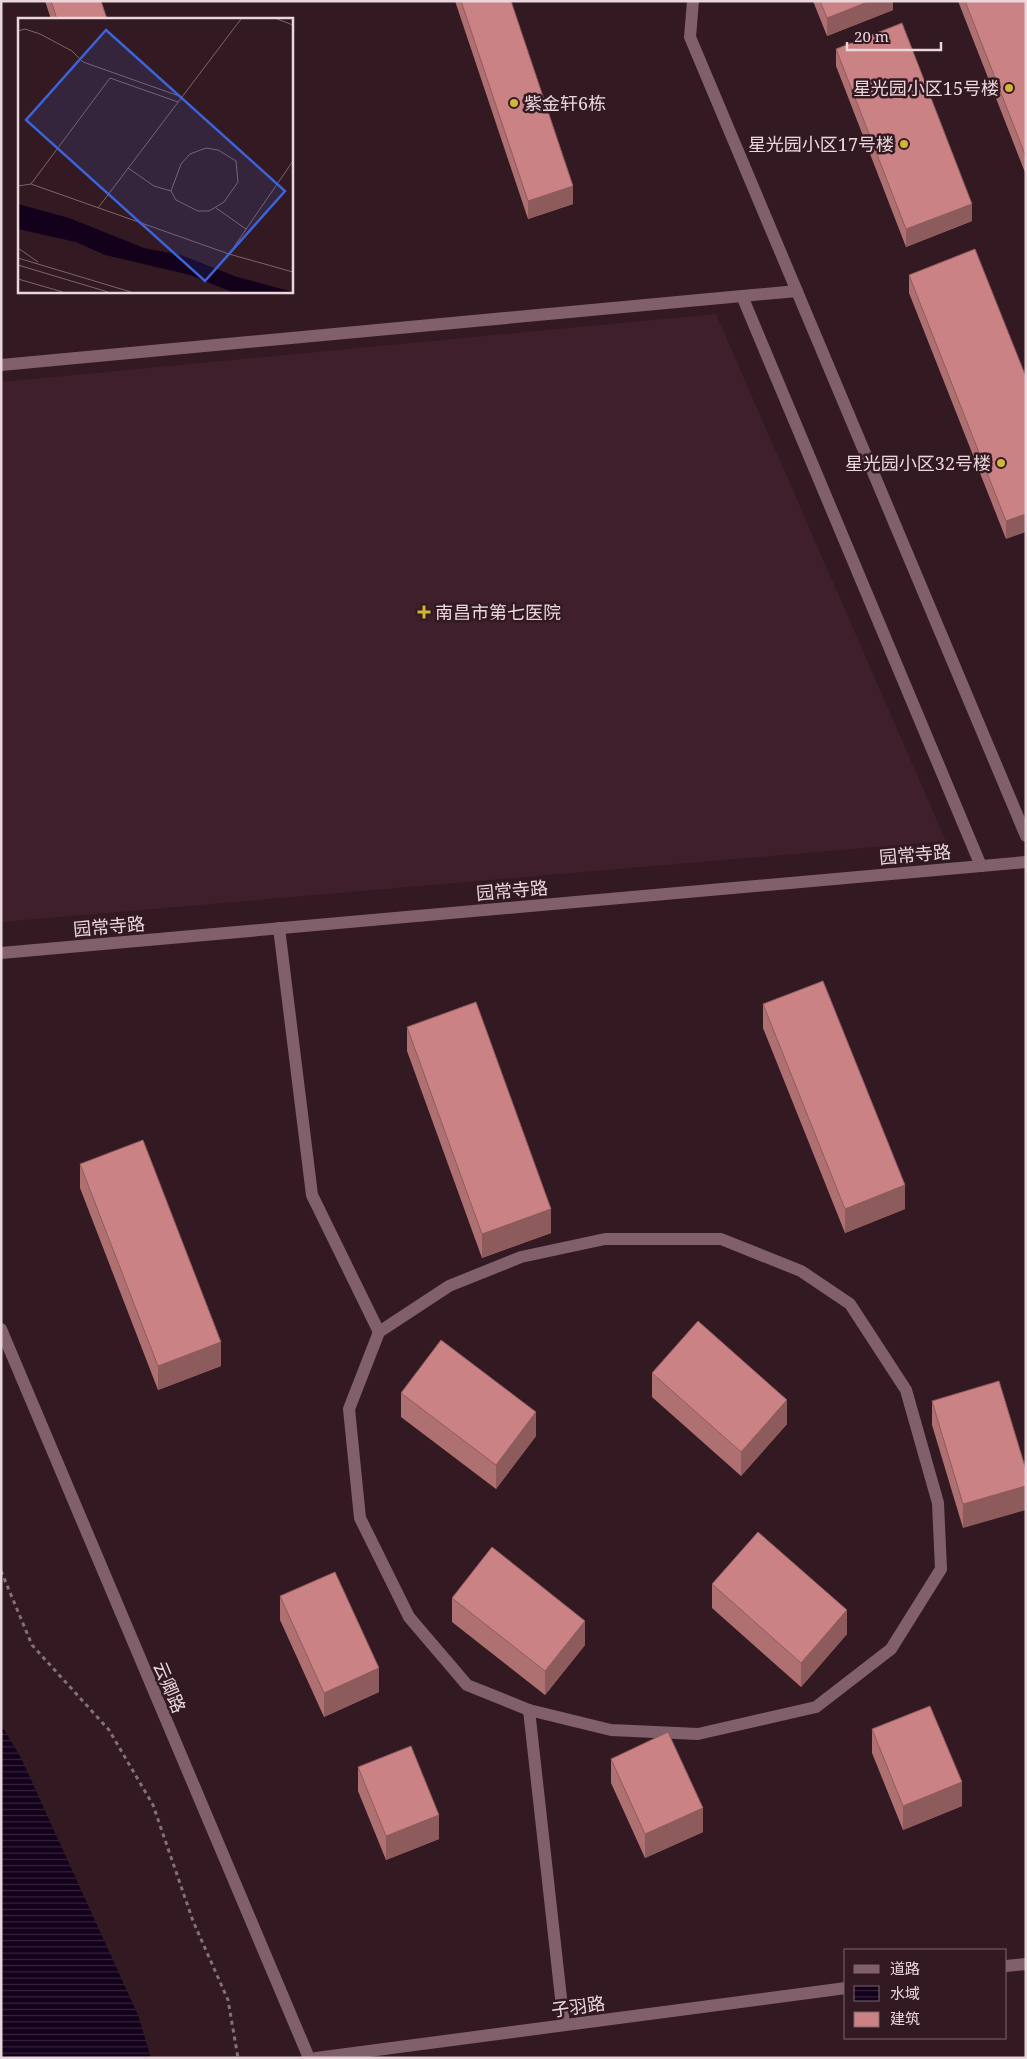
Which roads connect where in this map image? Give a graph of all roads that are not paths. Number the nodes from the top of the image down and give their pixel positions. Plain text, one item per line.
1 (693, 1) edge
2 (797, 291) junction
3 (742, 296) junction
4 (1, 365) edge
5 (1026, 836) edge
6 (1026, 862) edge
7 (980, 866) junction
8 (279, 928) junction
9 (1, 953) edge
10 (1, 1329) edge
11 (379, 1332) junction
12 (529, 1710) junction
13 (1026, 1964) edge
14 (1007, 1966) edge
15 (844, 1988) edge
16 (564, 2025) junction
17 (309, 2058) edge
18 (316, 2058) edge

1 - 2 street
2 - 3 street
2 - 5 street
3 - 4 street
3 - 7 street
6 - 7 street, 园常寺路
7 - 8 street, 园常寺路
8 - 9 street, 园常寺路
8 - 11 street
10 - 17 street, 云卿路
11 - 12 street
11 - 12 street
12 - 16 street
13 - 14 street
15 - 16 street, 子羽路
16 - 18 street, 子羽路

